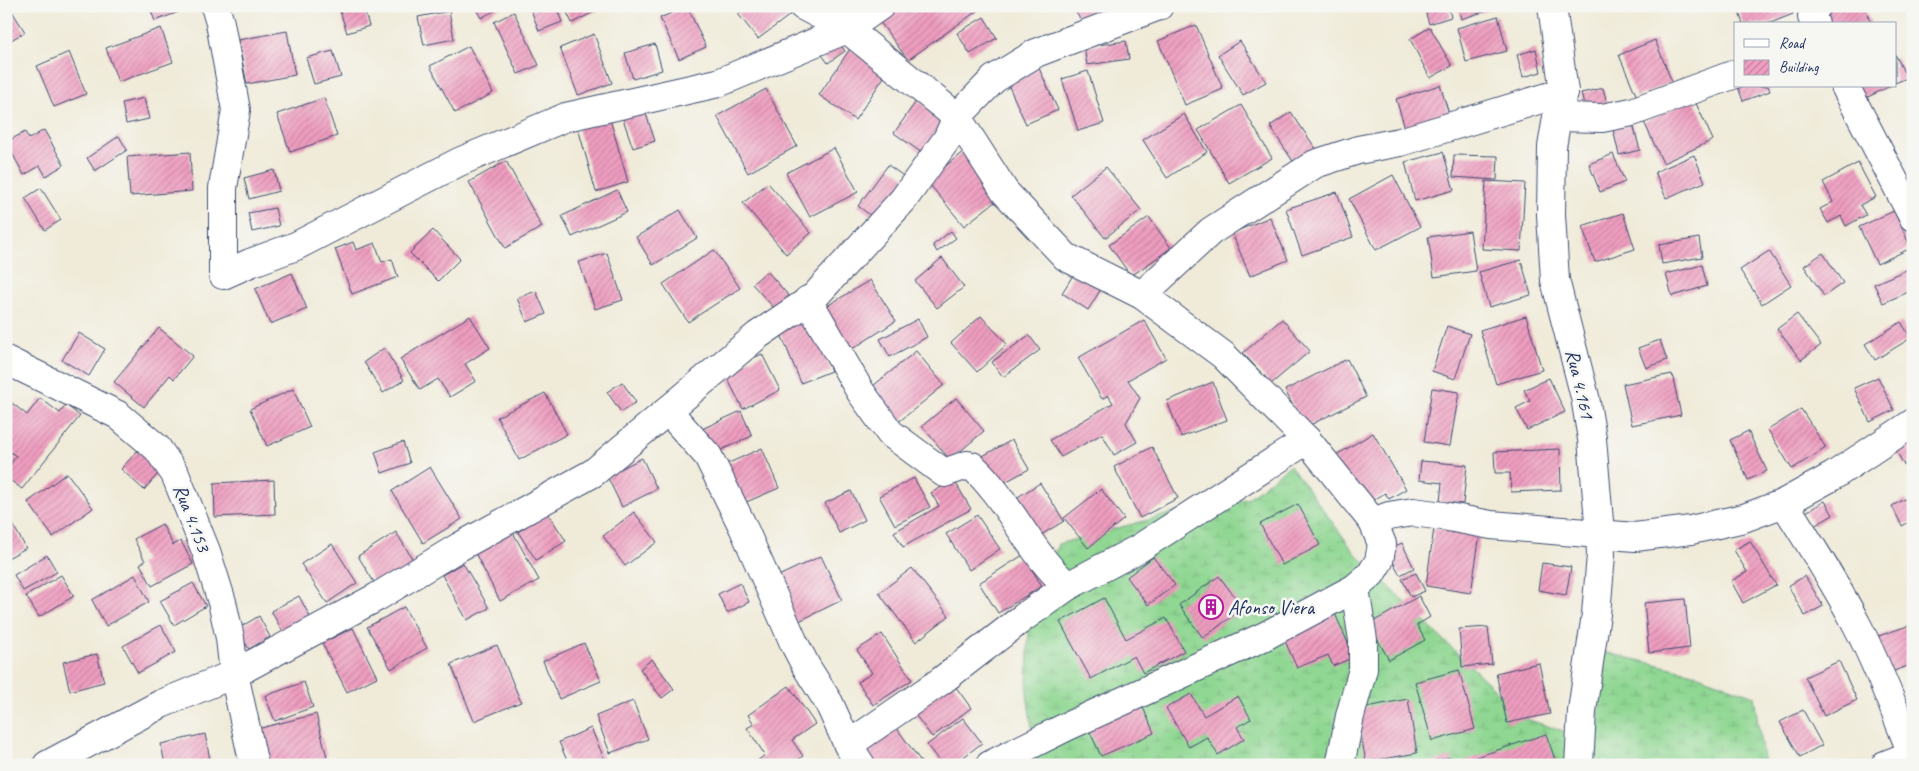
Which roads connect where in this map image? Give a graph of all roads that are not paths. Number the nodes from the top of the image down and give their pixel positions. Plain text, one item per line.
1 (215, 6) edge
2 (803, 6) edge
3 (880, 6) edge
4 (1159, 6) edge
5 (1552, 6) edge
6 (1817, 6) edge
7 (1814, 22) edge
8 (847, 30) junction
9 (1734, 74) edge
10 (1846, 88) edge
11 (1560, 104) junction
12 (956, 117) junction
13 (1913, 217) edge
14 (1142, 295) junction
15 (808, 300) junction
16 (6, 360) edge
17 (668, 411) junction
18 (1913, 423) edge
19 (1307, 440) junction
20 (1784, 503) junction
21 (1372, 522) junction
22 (1600, 533) junction
23 (1068, 586) junction
24 (1355, 588) junction
25 (234, 674) junction
26 (1912, 754) edge
27 (854, 755) edge
28 (47, 765) edge
29 (254, 765) edge
30 (990, 765) edge
31 (1340, 765) edge
32 (1579, 765) edge
33 (1884, 765) edge

1 - 8 street
2 - 8 street
3 - 8 street
4 - 12 street
5 - 11 street, Rua 4.161
6 - 7 street
8 - 12 street
9 - 11 street
10 - 13 street
11 - 14 street
11 - 22 street, Rua 4.161
12 - 14 street
12 - 15 street
14 - 19 street
15 - 17 street
15 - 23 street
16 - 25 street, Rua 4.153
17 - 25 street
17 - 27 street
18 - 20 street
19 - 21 street
19 - 23 street
20 - 22 street
20 - 26 street
21 - 22 street
21 - 24 street
22 - 32 street, Rua 4.161
23 - 27 street
24 - 30 street
24 - 31 street
25 - 28 street
25 - 29 street, Rua 4.153
26 - 33 street

